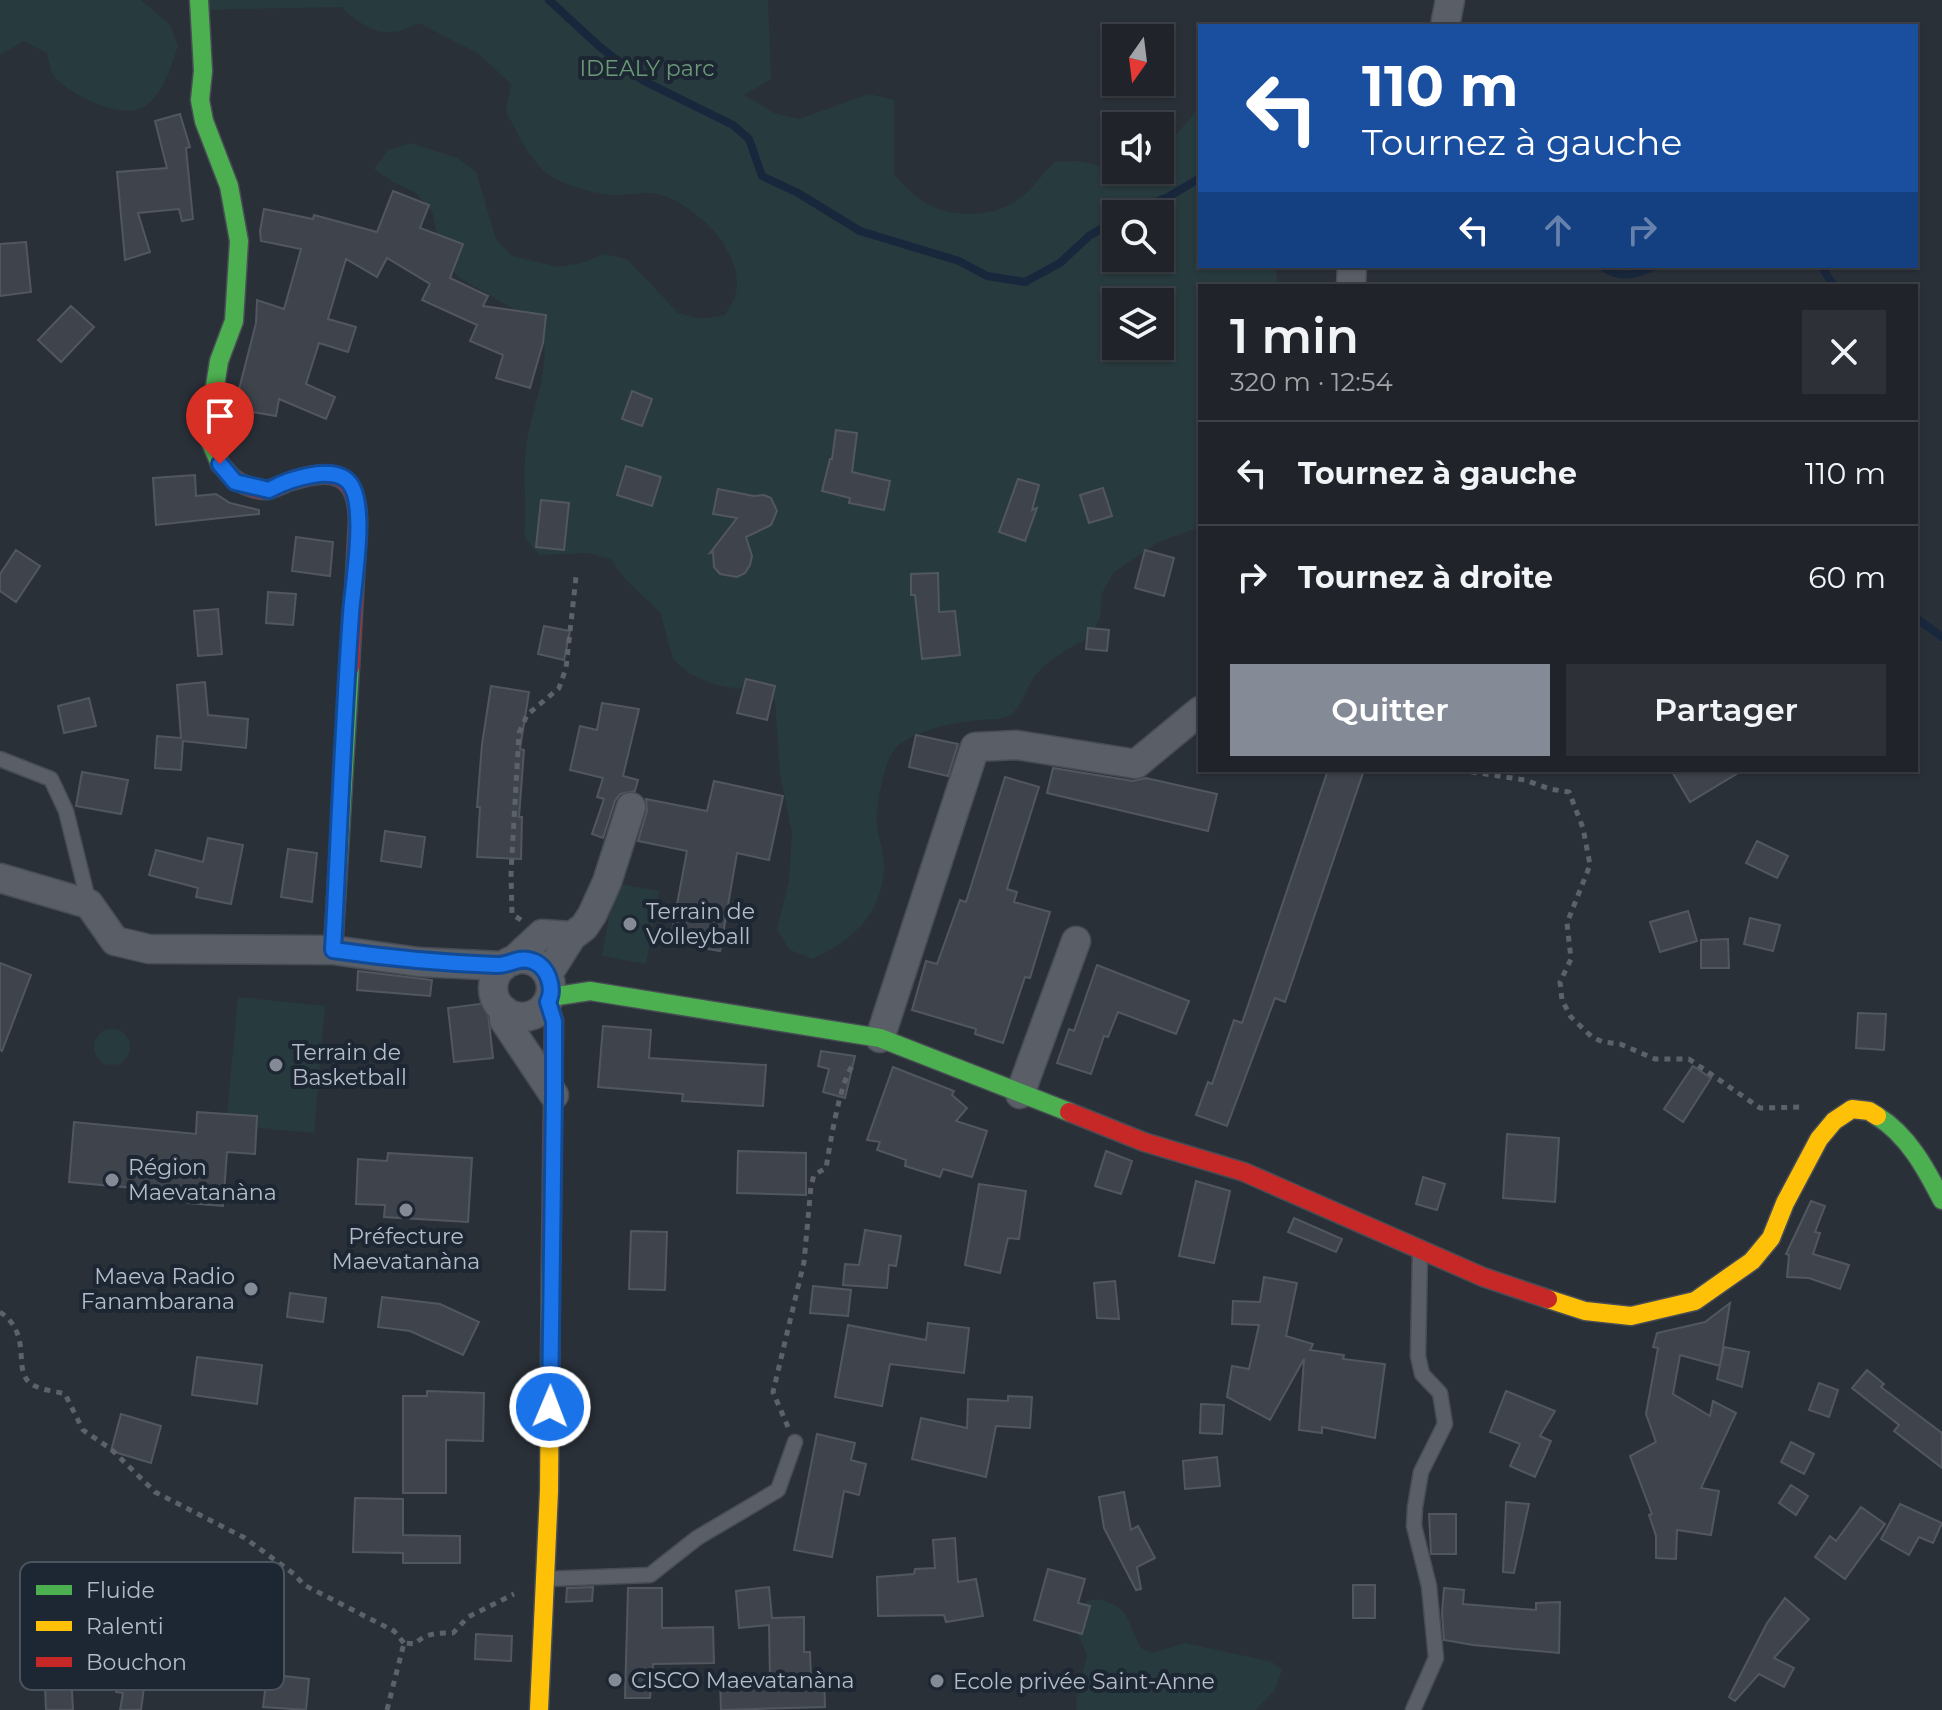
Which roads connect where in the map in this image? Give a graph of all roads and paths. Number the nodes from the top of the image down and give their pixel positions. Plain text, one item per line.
1 (199, 0) edge
2 (576, 577) dead end
3 (1198, 713) edge
4 (0, 759) edge
5 (1472, 772) edge
6 (631, 807) dead end
7 (0, 878) edge
8 (89, 904) junction
9 (542, 934) junction
10 (572, 936) junction
11 (1076, 941) dead end
12 (333, 950) junction
13 (419, 962) junction
14 (508, 963) junction
15 (549, 991) junction
16 (499, 1002) junction
17 (880, 1038) junction
18 (1020, 1094) junction
19 (554, 1095) junction
20 (1834, 1121) junction
21 (1942, 1200) edge
22 (1420, 1247) junction
23 (0, 1312) edge
24 (795, 1442) joint
25 (278, 1562) edge
26 (284, 1567) edge
27 (544, 1580) junction
28 (404, 1643) junction
29 (387, 1710) edge
30 (539, 1710) edge
31 (1413, 1710) edge

1 - 12 street
2 - 9 path
3 - 17 street
4 - 8 lane
5 - 20 path
6 - 10 street
7 - 8 street
8 - 12 street
9 - 10 street
9 - 14 street
10 - 15 street
11 - 18 street
12 - 13 street
13 - 14 street
13 - 16 street
14 - 15 street
14 - 16 street
15 - 16 street
15 - 17 street
15 - 19 street
16 - 19 street
17 - 18 street
17 - 24 path
18 - 22 street
19 - 27 street
20 - 21 street
20 - 22 street
22 - 31 lane
23 - 25 path
24 - 27 lane
26 - 28 path
27 - 28 path
27 - 30 street
28 - 29 path

